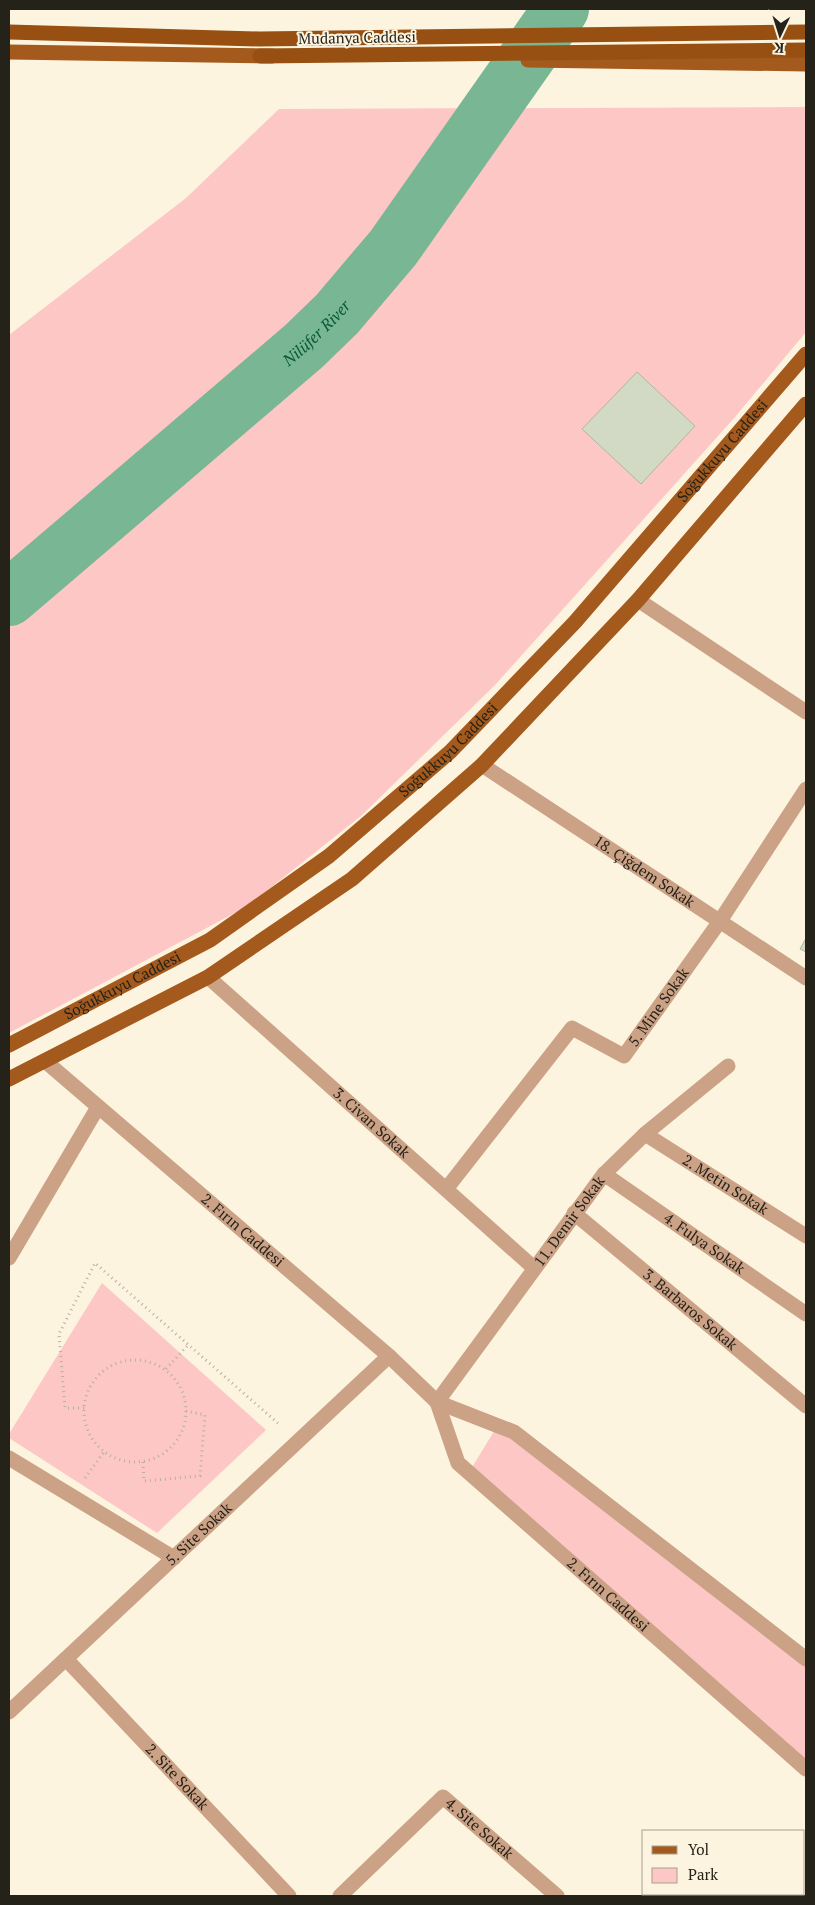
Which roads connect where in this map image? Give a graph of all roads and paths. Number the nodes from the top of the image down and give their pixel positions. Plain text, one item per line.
1 (9, 32) edge
2 (806, 32) edge
3 (806, 50) edge
4 (9, 52) edge
5 (260, 56) junction
6 (806, 64) edge
7 (806, 354) edge
8 (806, 404) edge
9 (638, 600) junction
10 (806, 712) edge
11 (482, 765) junction
12 (806, 790) edge
13 (720, 921) junction
14 (208, 977) junction
15 (806, 978) edge
16 (9, 1045) edge
17 (45, 1060) junction
18 (728, 1066) dead end
19 (9, 1079) edge
20 (98, 1107) junction
21 (645, 1134) junction
22 (604, 1174) junction
23 (447, 1188) junction
24 (574, 1213) junction
25 (806, 1236) edge
26 (9, 1258) edge
27 (534, 1268) junction
28 (806, 1314) edge
29 (188, 1346) junction
30 (389, 1356) junction
31 (166, 1369) junction
32 (437, 1402) junction
33 (806, 1406) edge
34 (84, 1408) junction
35 (186, 1411) junction
36 (298, 1441) junction
37 (104, 1452) junction
38 (9, 1458) edge
39 (143, 1462) junction
40 (72, 1496) junction
41 (174, 1558) junction
42 (805, 1655) edge
43 (66, 1659) junction
44 (9, 1712) edge
45 (806, 1769) edge
46 (289, 1896) edge
47 (340, 1896) edge
48 (557, 1896) edge

1 - 2 highway, Mudanya Caddesi
3 - 5 highway
4 - 5 main road
5 - 6 main road
7 - 16 main road, Soğukkuyu Caddesi
8 - 9 main road, Soğukkuyu Caddesi
9 - 10 street
9 - 11 main road, Soğukkuyu Caddesi
11 - 13 street, 18. Çiğdem Sokak
11 - 14 main road, Soğukkuyu Caddesi
12 - 13 street, 5. Mine Sokak
13 - 15 street, 18. Çiğdem Sokak
13 - 23 street, 5. Mine Sokak
14 - 17 main road, Soğukkuyu Caddesi
14 - 23 street, 3. Civan Sokak
17 - 19 main road, Soğukkuyu Caddesi
17 - 20 street, 2. Fırın Caddesi
18 - 21 street, 11. Demir Sokak
20 - 26 street
20 - 30 street, 2. Fırın Caddesi
21 - 22 street, 11. Demir Sokak
21 - 25 street, 2. Metin Sokak
22 - 24 street, 11. Demir Sokak
22 - 28 street, 4. Fulya Sokak
23 - 27 street, 3. Civan Sokak
24 - 27 street, 11. Demir Sokak
24 - 33 street, 3. Barbaros Sokak
27 - 32 street, 11. Demir Sokak
29 - 31 path
29 - 34 path
29 - 36 path
30 - 32 street, 2. Fırın Caddesi
30 - 36 street, 5. Site Sokak
31 - 34 path
31 - 35 path
32 - 42 street, 2. Fırın Caddesi
32 - 45 street, 2. Fırın Caddesi
34 - 37 path
35 - 39 path
35 - 39 path
36 - 41 street, 5. Site Sokak
37 - 39 path
37 - 40 path
38 - 40 street
40 - 41 street
41 - 43 street, 5. Site Sokak
43 - 44 street, 5. Site Sokak
43 - 46 street, 2. Site Sokak
47 - 48 street, 4. Site Sokak

